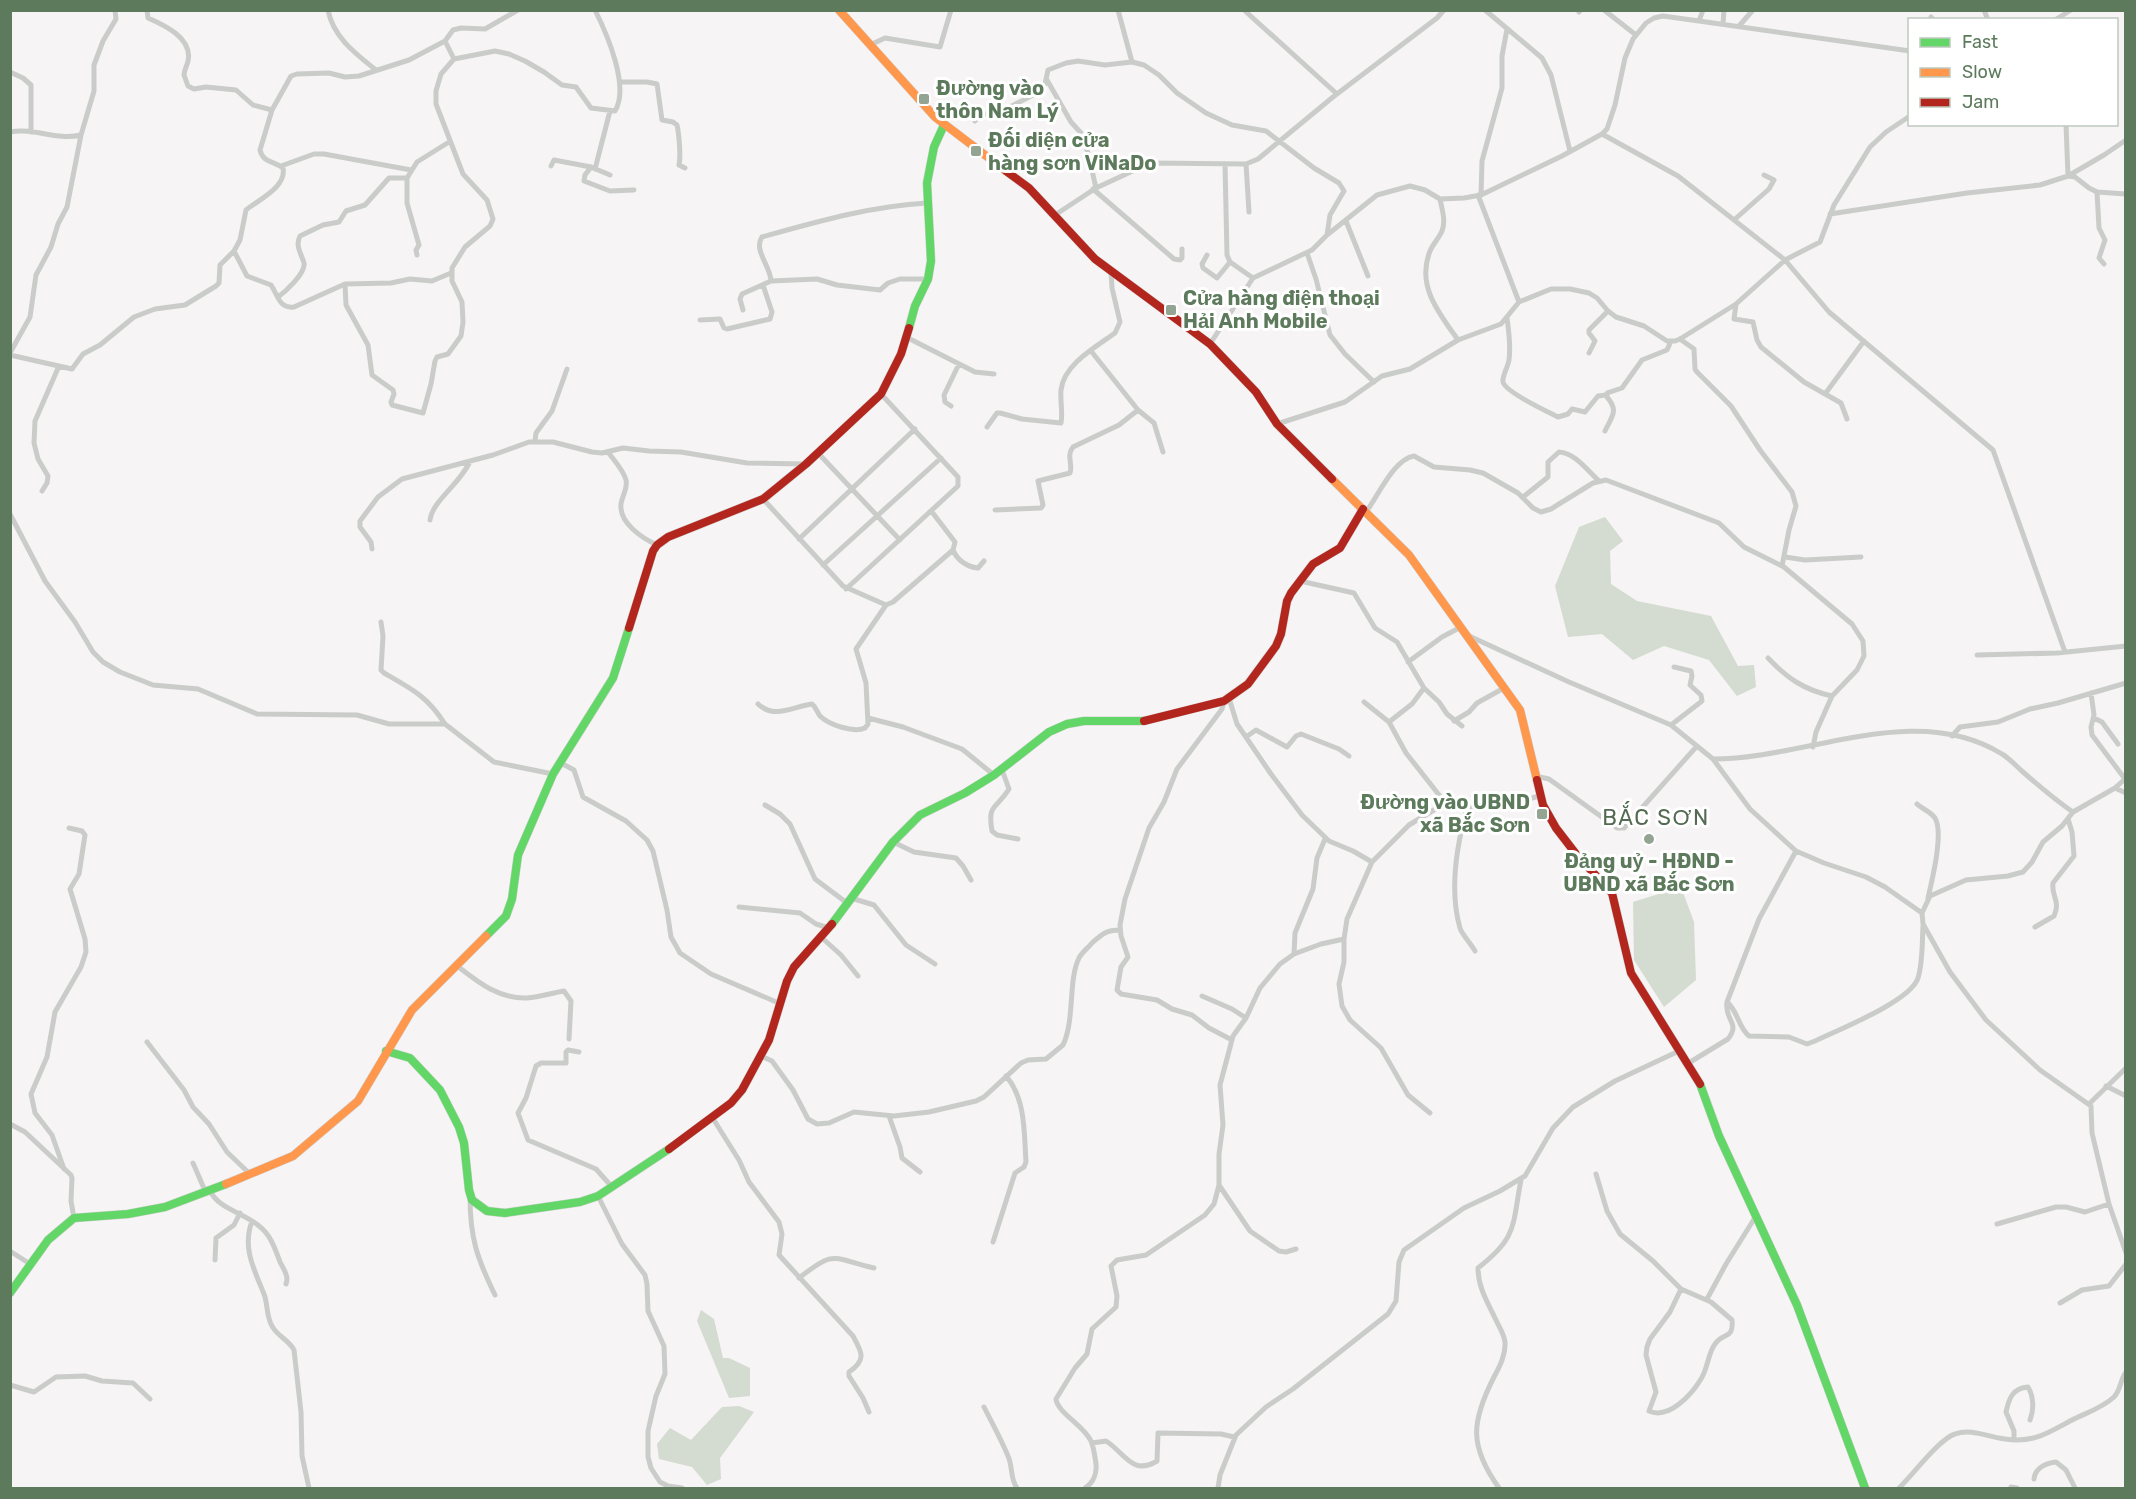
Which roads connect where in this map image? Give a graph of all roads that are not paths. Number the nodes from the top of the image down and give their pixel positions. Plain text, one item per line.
1 (115, 10) edge
2 (147, 10) edge
3 (328, 10) edge
4 (518, 10) edge
5 (595, 10) edge
6 (839, 10) edge
7 (951, 10) edge
8 (1118, 10) edge
9 (1244, 10) edge
10 (1444, 10) edge
11 (1485, 10) edge
12 (1604, 10) edge
13 (1703, 10) edge
14 (1724, 10) edge
15 (1753, 10) edge
16 (2072, 10) edge
17 (2058, 18) edge
18 (1700, 21) junction
19 (1723, 24) junction
20 (1738, 26) junction
21 (1507, 29) junction
22 (1636, 35) junction
23 (445, 41) junction
24 (870, 45) junction
25 (1908, 51) edge
26 (454, 59) junction
27 (1132, 62) junction
28 (376, 70) junction
29 (10, 72) edge
30 (1047, 80) junction
31 (621, 82) junction
32 (1336, 94) junction
33 (272, 110) junction
34 (610, 111) junction
35 (1908, 117) edge
36 (975, 121) dead end
37 (944, 125) junction
38 (2066, 126) edge
39 (10, 132) edge
40 (31, 132) junction
41 (1602, 134) junction
42 (81, 135) junction
43 (1279, 140) junction
44 (2126, 140) edge
45 (449, 142) junction
46 (1570, 151) junction
47 (1225, 164) junction
48 (1246, 164) junction
49 (281, 166) junction
50 (551, 166) dead end
51 (593, 168) junction
52 (685, 168) dead end
53 (411, 170) junction
54 (610, 175) dead end
55 (1764, 175) dead end
56 (2068, 176) junction
57 (407, 178) junction
58 (1094, 188) junction
59 (634, 190) dead end
60 (2097, 192) junction
61 (2126, 194) edge
62 (1479, 195) junction
63 (1440, 199) junction
64 (927, 203) junction
65 (1249, 212) dead end
66 (1830, 214) junction
67 (1055, 215) junction
68 (1734, 220) junction
69 (1346, 221) junction
70 (1327, 236) junction
71 (1182, 249) dead end
72 (234, 251) junction
73 (1307, 253) junction
74 (417, 255) dead end
75 (1207, 255) dead end
76 (1785, 260) junction
77 (1230, 262) junction
78 (2104, 264) dead end
79 (1111, 272) junction
80 (450, 273) junction
81 (1368, 276) dead end
82 (1253, 278) junction
83 (928, 279) junction
84 (771, 281) junction
85 (345, 284) junction
86 (763, 285) junction
87 (278, 297) junction
88 (1518, 302) junction
89 (1736, 304) junction
90 (743, 310) dead end
91 (1608, 311) junction
92 (1507, 318) junction
93 (700, 320) dead end
94 (906, 337) junction
95 (1680, 339) junction
96 (1458, 340) junction
97 (1671, 341) junction
98 (1864, 341) junction
99 (1210, 344) junction
100 (1091, 351) junction
101 (1589, 353) dead end
102 (10, 354) edge
103 (959, 364) junction
104 (59, 366) junction
105 (567, 369) dead end
106 (994, 374) dead end
107 (1374, 382) junction
108 (881, 394) junction
109 (1825, 394) junction
110 (1606, 395) junction
111 (951, 406) dead end
112 (1138, 410) junction
113 (1847, 419) dead end
114 (1277, 424) junction
115 (987, 427) dead end
116 (915, 429) junction
117 (1605, 431) dead end
118 (535, 441) junction
119 (608, 452) junction
120 (1163, 452) dead end
121 (818, 453) junction
122 (941, 458) junction
123 (470, 461) junction
124 (806, 464) junction
125 (1599, 481) junction
126 (851, 488) junction
127 (42, 491) dead end
128 (1523, 497) junction
129 (763, 499) junction
130 (995, 510) dead end
131 (1365, 510) junction
132 (932, 512) junction
133 (10, 514) edge
134 (877, 515) junction
135 (430, 519) dead end
136 (799, 539) junction
137 (900, 540) junction
138 (657, 545) junction
139 (372, 549) dead end
140 (952, 550) junction
141 (1785, 557) junction
142 (1861, 557) dead end
143 (984, 561) dead end
144 (823, 565) junction
145 (1782, 566) junction
146 (1300, 581) junction
147 (846, 589) junction
148 (886, 605) junction
149 (381, 622) dead end
150 (1463, 630) junction
151 (2126, 646) edge
152 (2065, 652) junction
153 (1977, 655) dead end
154 (1768, 658) dead end
155 (1408, 662) junction
156 (1674, 667) dead end
157 (2126, 683) edge
158 (1424, 688) junction
159 (1504, 688) junction
160 (2091, 693) junction
161 (1832, 696) junction
162 (1227, 700) junction
163 (1364, 702) dead end
164 (758, 704) dead end
165 (868, 718) junction
166 (2094, 718) junction
167 (1454, 720) junction
168 (1389, 722) junction
169 (445, 724) junction
170 (1671, 725) junction
171 (1462, 726) dead end
172 (1952, 736) junction
173 (1246, 737) junction
174 (2118, 744) dead end
175 (1697, 746) junction
176 (1813, 747) junction
177 (1349, 756) dead end
178 (1713, 759) junction
179 (559, 762) junction
180 (1002, 770) junction
181 (553, 774) junction
182 (994, 775) junction
183 (1535, 776) junction
184 (2125, 778) edge
185 (2115, 788) junction
186 (2126, 793) edge
187 (1539, 796) junction
188 (1917, 804) dead end
189 (765, 805) dead end
190 (1447, 805) junction
191 (1467, 808) junction
192 (2073, 812) junction
193 (2067, 819) junction
194 (69, 828) dead end
195 (1018, 839) dead end
196 (1325, 839) junction
197 (893, 842) junction
198 (1796, 851) junction
199 (1372, 862) junction
200 (971, 880) dead end
201 (1928, 899) junction
202 (849, 900) junction
203 (739, 907) dead end
204 (1922, 914) junction
205 (1923, 924) junction
206 (2035, 927) dead end
207 (829, 928) junction
208 (1120, 930) junction
209 (821, 937) junction
210 (1344, 939) junction
211 (1475, 951) dead end
212 (1294, 954) junction
213 (935, 964) dead end
214 (456, 965) junction
215 (858, 976) dead end
216 (1202, 996) dead end
217 (1727, 1002) junction
218 (781, 1004) junction
219 (1246, 1018) junction
220 (569, 1039) dead end
221 (1232, 1040) junction
222 (147, 1042) dead end
223 (386, 1051) junction
224 (1679, 1051) junction
225 (579, 1052) dead end
226 (761, 1056) junction
227 (1687, 1064) junction
228 (2126, 1068) edge
229 (1006, 1077) junction
230 (2106, 1086) junction
231 (2126, 1096) edge
232 (2089, 1104) junction
233 (1430, 1113) dead end
234 (889, 1116) junction
235 (712, 1117) junction
236 (10, 1124) edge
237 (193, 1163) dead end
238 (64, 1169) junction
239 (920, 1172) dead end
240 (1596, 1173) dead end
241 (251, 1175) junction
242 (1521, 1180) junction
243 (1219, 1185) junction
244 (612, 1187) junction
245 (208, 1192) junction
246 (470, 1196) junction
247 (598, 1196) junction
248 (2109, 1204) junction
249 (240, 1214) junction
250 (1756, 1216) junction
251 (74, 1218) junction
252 (252, 1221) junction
253 (1997, 1224) dead end
254 (993, 1242) dead end
255 (1296, 1250) dead end
256 (10, 1251) edge
257 (2126, 1252) edge
258 (215, 1260) dead end
259 (30, 1264) junction
260 (2126, 1264) edge
261 (874, 1268) dead end
262 (799, 1278) junction
263 (286, 1284) dead end
264 (1681, 1289) junction
265 (10, 1293) edge
266 (495, 1295) dead end
267 (1707, 1299) junction
268 (2060, 1303) dead end
269 (2126, 1372) edge
270 (10, 1385) edge
271 (150, 1399) dead end
272 (984, 1407) dead end
273 (868, 1412) dead end
274 (2030, 1420) dead end
275 (1234, 1437) junction
276 (2014, 1440) junction
277 (1092, 1443) junction
278 (2034, 1479) dead end
279 (309, 1488) edge
280 (682, 1488) edge
281 (1017, 1488) edge
282 (1085, 1488) edge
283 (1218, 1488) edge
284 (1499, 1488) edge
285 (1865, 1488) edge
286 (1899, 1488) edge
287 (2075, 1488) edge

1 - 42 street
2 - 33 street
3 - 28 street
4 - 23 street
5 - 31 street
6 - 24 street
7 - 24 street
8 - 27 street
9 - 32 street
10 - 32 street
11 - 21 street
12 - 22 street
13 - 18 street
14 - 19 street
15 - 20 street
16 - 17 street
18 - 19 street
18 - 22 street
19 - 20 street
20 - 25 street
21 - 46 street
21 - 62 street
22 - 41 street
23 - 26 street
23 - 28 street
24 - 37 street
26 - 34 street
26 - 45 street
27 - 30 street
27 - 43 street
28 - 33 street
29 - 40 street
30 - 36 street
30 - 58 street
31 - 34 street
31 - 52 street
32 - 43 street
33 - 49 street
34 - 51 street
35 - 66 street
37 - 64 street
37 - 67 street
38 - 56 street
39 - 40 street
40 - 42 street
41 - 46 street
41 - 68 street
42 - 102 street
43 - 48 street
43 - 70 street
44 - 56 street
45 - 53 street
45 - 80 street
46 - 62 street
47 - 48 street
47 - 58 street
47 - 77 street
48 - 65 street
49 - 53 street
49 - 72 street
50 - 51 street
51 - 54 street
51 - 59 street
53 - 57 street
55 - 68 street
56 - 60 street
56 - 66 street
57 - 74 street
57 - 87 street
58 - 67 street
58 - 71 street
60 - 61 street
60 - 78 street
62 - 63 street
62 - 88 street
63 - 69 street
63 - 96 street
64 - 83 street
64 - 84 street
66 - 76 street
67 - 79 street
68 - 76 street
69 - 70 street
69 - 81 street
70 - 73 street
72 - 87 street
72 - 104 street
73 - 82 street
73 - 107 street
75 - 77 street
76 - 89 street
76 - 98 street
77 - 82 street
79 - 99 street
79 - 100 street
80 - 85 street
80 - 85 street
82 - 99 street
83 - 84 street
83 - 94 street
84 - 86 street
85 - 87 street
86 - 90 street
86 - 93 street
88 - 91 street
88 - 92 street
89 - 95 street
89 - 109 street
91 - 97 street
91 - 101 street
92 - 96 street
92 - 110 street
94 - 103 street
94 - 108 street
95 - 97 street
95 - 141 street
96 - 107 street
97 - 110 street
98 - 109 street
98 - 152 street
99 - 114 street
100 - 112 street
100 - 115 street
102 - 104 street
103 - 106 street
103 - 111 street
104 - 127 street
105 - 118 street
107 - 114 street
108 - 116 street
108 - 121 street
109 - 113 street
110 - 117 street
112 - 120 street
112 - 130 street
114 - 131 street
116 - 122 street
116 - 126 street
118 - 119 street
118 - 123 street
119 - 124 street
119 - 138 street
121 - 124 street
121 - 126 street
122 - 132 street
122 - 134 street
123 - 135 street
123 - 139 street
124 - 129 street
125 - 128 street
125 - 128 street
125 - 145 street
126 - 134 street
126 - 136 street
128 - 131 street
129 - 136 street
129 - 138 street
131 - 146 street
131 - 150 street
132 - 137 street
132 - 140 street
133 - 169 street
134 - 137 street
134 - 144 street
136 - 144 street
137 - 147 street
138 - 179 street
140 - 143 street
140 - 148 street
141 - 142 street
141 - 145 street
144 - 147 street
145 - 161 street
146 - 155 street
146 - 162 street
147 - 148 street
148 - 165 street
149 - 169 street
150 - 155 street
150 - 159 street
150 - 170 street
151 - 152 street
152 - 153 street
154 - 161 street
155 - 158 street
156 - 170 street
157 - 160 street
158 - 167 street
158 - 168 street
159 - 167 street
159 - 183 street
160 - 166 street
160 - 172 street
161 - 176 street
162 - 173 street
162 - 180 street
162 - 208 street
163 - 168 street
164 - 165 street
165 - 182 street
166 - 174 street
166 - 184 street
167 - 171 street
168 - 190 street
169 - 181 street
170 - 175 street
172 - 176 street
172 - 192 street
173 - 177 street
173 - 196 street
175 - 178 street
175 - 183 street
176 - 178 street
178 - 198 street
179 - 181 street
179 - 218 street
180 - 182 street
180 - 195 street
181 - 214 street
182 - 197 street
183 - 187 street
184 - 185 street
185 - 186 street
185 - 192 street
187 - 191 street
187 - 224 street
188 - 201 street
189 - 202 street
190 - 191 street
190 - 199 street
191 - 211 street
192 - 193 street
193 - 201 street
193 - 206 street
194 - 238 street
196 - 199 street
196 - 212 street
197 - 200 street
197 - 202 street
198 - 204 street
198 - 217 street
199 - 210 street
201 - 204 street
202 - 207 street
202 - 213 street
203 - 207 street
204 - 205 street
205 - 217 street
205 - 232 street
207 - 209 street
208 - 221 street
208 - 229 street
209 - 215 street
209 - 218 street
210 - 212 street
210 - 233 street
212 - 219 street
214 - 220 street
214 - 223 street
216 - 219 street
217 - 227 street
218 - 226 street
219 - 221 street
221 - 243 street
222 - 241 street
223 - 241 street
223 - 246 street
224 - 227 street
224 - 242 street
225 - 244 street
226 - 234 street
226 - 235 street
227 - 250 street
228 - 230 street
229 - 234 street
229 - 254 street
230 - 231 street
230 - 232 street
232 - 248 street
234 - 239 street
235 - 244 street
235 - 262 street
236 - 238 street
237 - 245 street
238 - 251 street
240 - 264 street
241 - 245 street
242 - 275 street
242 - 284 street
243 - 255 street
243 - 277 street
244 - 247 street
245 - 249 street
245 - 251 street
246 - 247 street
246 - 266 street
247 - 280 street
248 - 253 street
248 - 257 street
249 - 252 street
249 - 258 street
250 - 267 street
250 - 285 street
251 - 259 street
252 - 263 street
252 - 279 street
256 - 259 street
259 - 265 street
260 - 268 street
261 - 262 street
262 - 273 street
264 - 267 street
264 - 267 street
269 - 276 street
270 - 271 street
272 - 281 street
274 - 276 street
275 - 277 street
275 - 283 street
276 - 286 street
277 - 282 street
278 - 287 street

